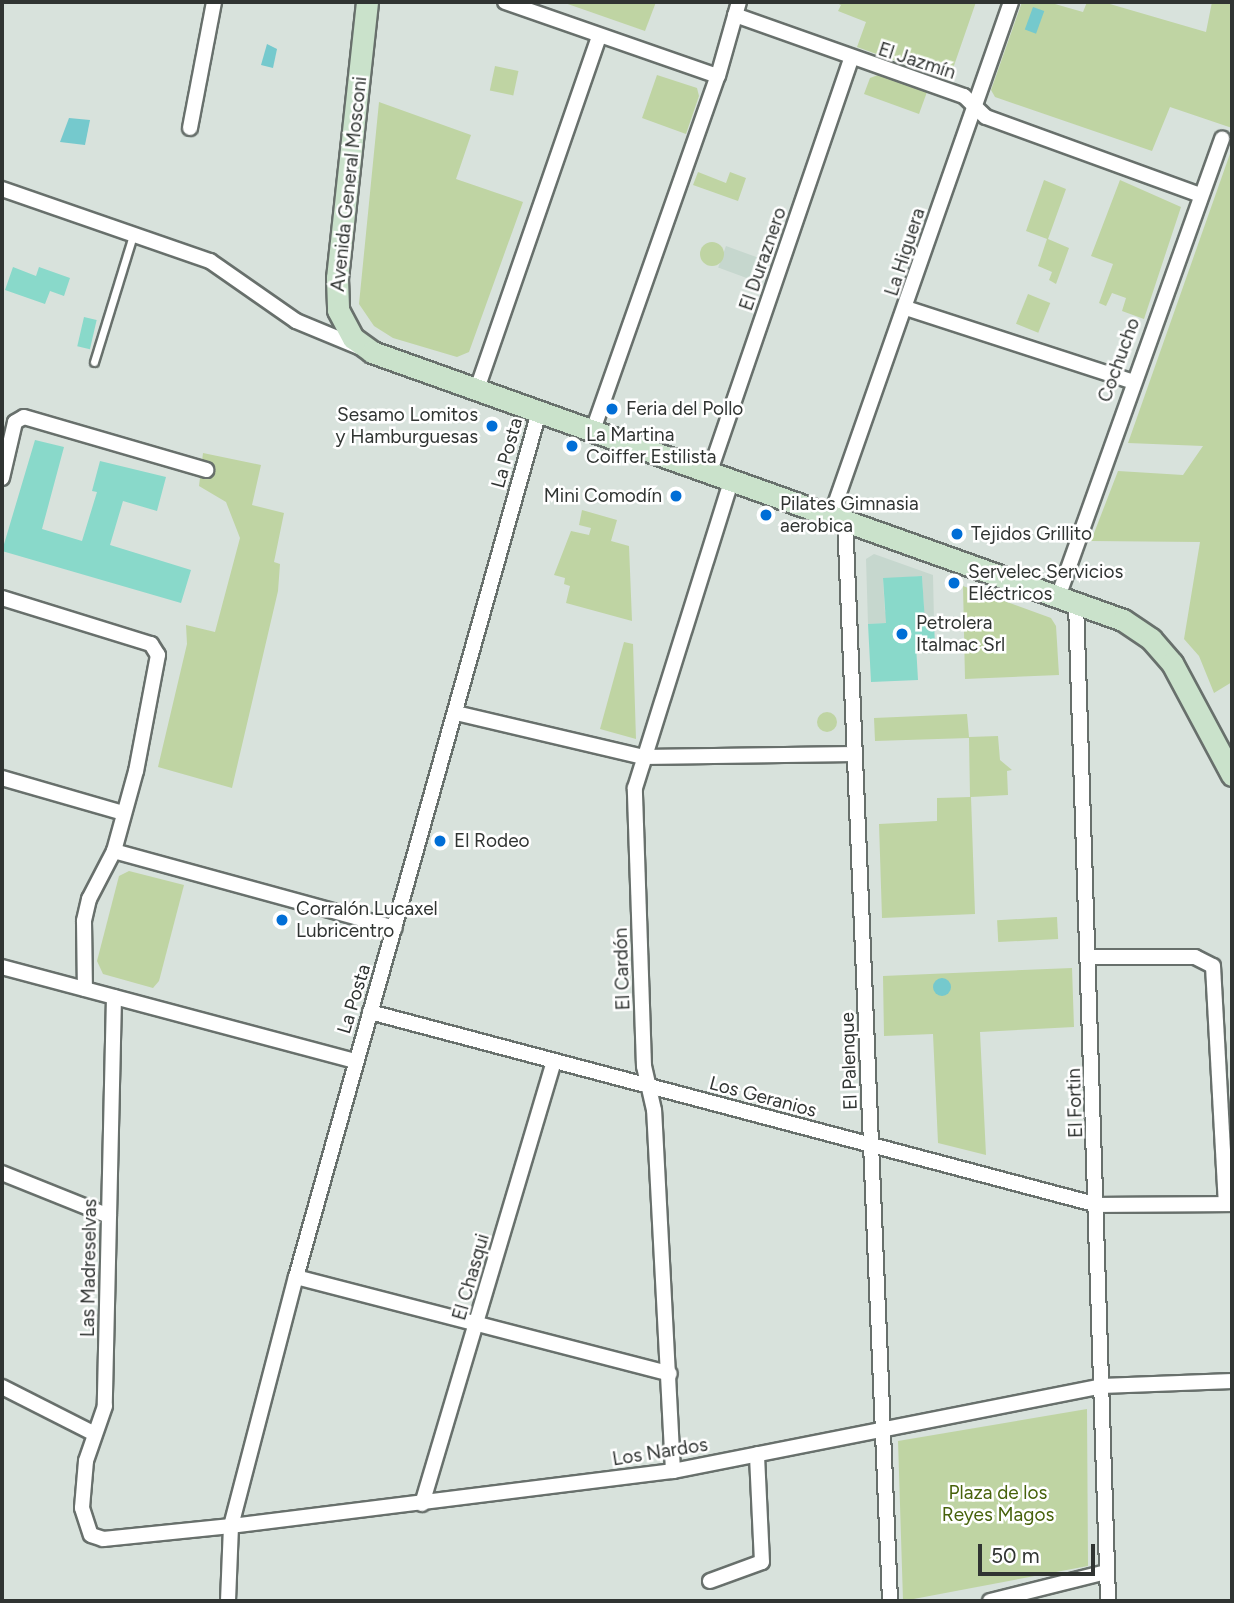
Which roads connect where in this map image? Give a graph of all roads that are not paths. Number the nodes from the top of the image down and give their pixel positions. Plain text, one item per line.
1 (214, 2) edge
2 (367, 2) edge
3 (505, 2) edge
4 (1011, 2) edge
5 (737, 8) edge
6 (599, 37) junction
7 (851, 59) junction
8 (718, 76) junction
9 (974, 106) junction
10 (191, 128) dead end
11 (1222, 138) dead end
12 (2, 189) edge
13 (1200, 195) junction
14 (133, 234) junction
15 (906, 308) junction
16 (372, 352) junction
17 (94, 362) dead end
18 (1131, 381) junction
19 (477, 389) junction
20 (539, 412) junction
21 (593, 430) junction
22 (206, 470) dead end
23 (710, 471) junction
24 (2, 478) edge
25 (733, 479) junction
26 (839, 516) junction
27 (2, 598) edge
28 (1067, 600) junction
29 (456, 713) junction
30 (855, 754) junction
31 (643, 757) junction
32 (1232, 775) edge
33 (2, 778) edge
34 (123, 813) junction
35 (114, 851) junction
36 (395, 929) junction
37 (1089, 957) junction
38 (2, 967) edge
39 (85, 989) junction
40 (114, 997) junction
41 (370, 1012) junction
42 (356, 1061) junction
43 (554, 1061) junction
44 (649, 1087) junction
45 (872, 1146) junction
46 (2, 1173) edge
47 (1229, 1204) edge
48 (1098, 1205) junction
49 (109, 1216) junction
50 (296, 1278) junction
51 (478, 1322) junction
52 (670, 1374) junction
53 (1232, 1381) edge
54 (2, 1387) edge
55 (1102, 1387) junction
56 (882, 1430) junction
57 (93, 1433) junction
58 (757, 1454) junction
59 (673, 1471) junction
60 (422, 1504) junction
61 (231, 1526) junction
62 (91, 1535) joint
63 (1106, 1573) junction
64 (710, 1581) dead end
65 (228, 1601) edge
66 (890, 1601) edge
67 (990, 1601) edge
68 (1108, 1601) edge

1 - 10 street
2 - 16 main road, Avenida General Mosconi
3 - 6 street
4 - 9 street, La Higuera
5 - 7 street, El Jazmín
5 - 8 street
6 - 8 street
6 - 19 street
7 - 9 street, El Jazmín
7 - 23 street, El Duraznero
8 - 21 street
9 - 13 street, El Jazmín
9 - 15 street, La Higuera
11 - 13 street, Cochucho
12 - 14 street
13 - 18 street, Cochucho
14 - 16 street
14 - 17 lane
15 - 18 street
15 - 26 street, La Higuera
16 - 19 main road
18 - 28 street, Cochucho
19 - 20 main road
20 - 21 main road
20 - 29 street, La Posta
21 - 23 main road
22 - 24 street
23 - 25 main road
25 - 26 main road
25 - 31 street, El Cardón
26 - 28 main road
26 - 30 street, El Palenque
27 - 34 street
28 - 32 main road
28 - 37 street, El Fortin
29 - 31 street
29 - 36 street, La Posta
30 - 31 street
30 - 45 street, El Palenque
31 - 44 street, El Cardón
33 - 34 street
34 - 35 street
35 - 36 street
35 - 39 street
36 - 41 street, La Posta
37 - 47 street
37 - 48 street, El Fortin
38 - 39 street
39 - 40 street
40 - 42 street
40 - 49 street, Las Madreselvas
41 - 42 street, La Posta
41 - 43 street, Los Geranios
42 - 50 street, La Posta
43 - 44 street, Los Geranios
43 - 51 street, El Chasqui
44 - 45 street, Los Geranios
44 - 52 street, El Cardón
45 - 48 street, Los Geranios
45 - 56 street, El Palenque
46 - 49 street
47 - 48 street, Los Geranios
48 - 55 street, El Fortin
49 - 57 street, Las Madreselvas
50 - 51 street
50 - 61 street, La Posta
51 - 52 street
51 - 60 street, El Chasqui
52 - 59 street, El Cardón
53 - 55 street, Los Nardos
54 - 57 street
55 - 56 street, Los Nardos
55 - 63 street, El Fortin
56 - 58 street, Los Nardos
56 - 66 street, El Palenque
57 - 62 street, Las Madreselvas
58 - 59 street, Los Nardos
58 - 64 street
59 - 60 street, Los Nardos
60 - 61 street, Los Nardos
61 - 62 street, Los Nardos
61 - 65 street, La Posta
63 - 67 street
63 - 68 street, El Fortin

